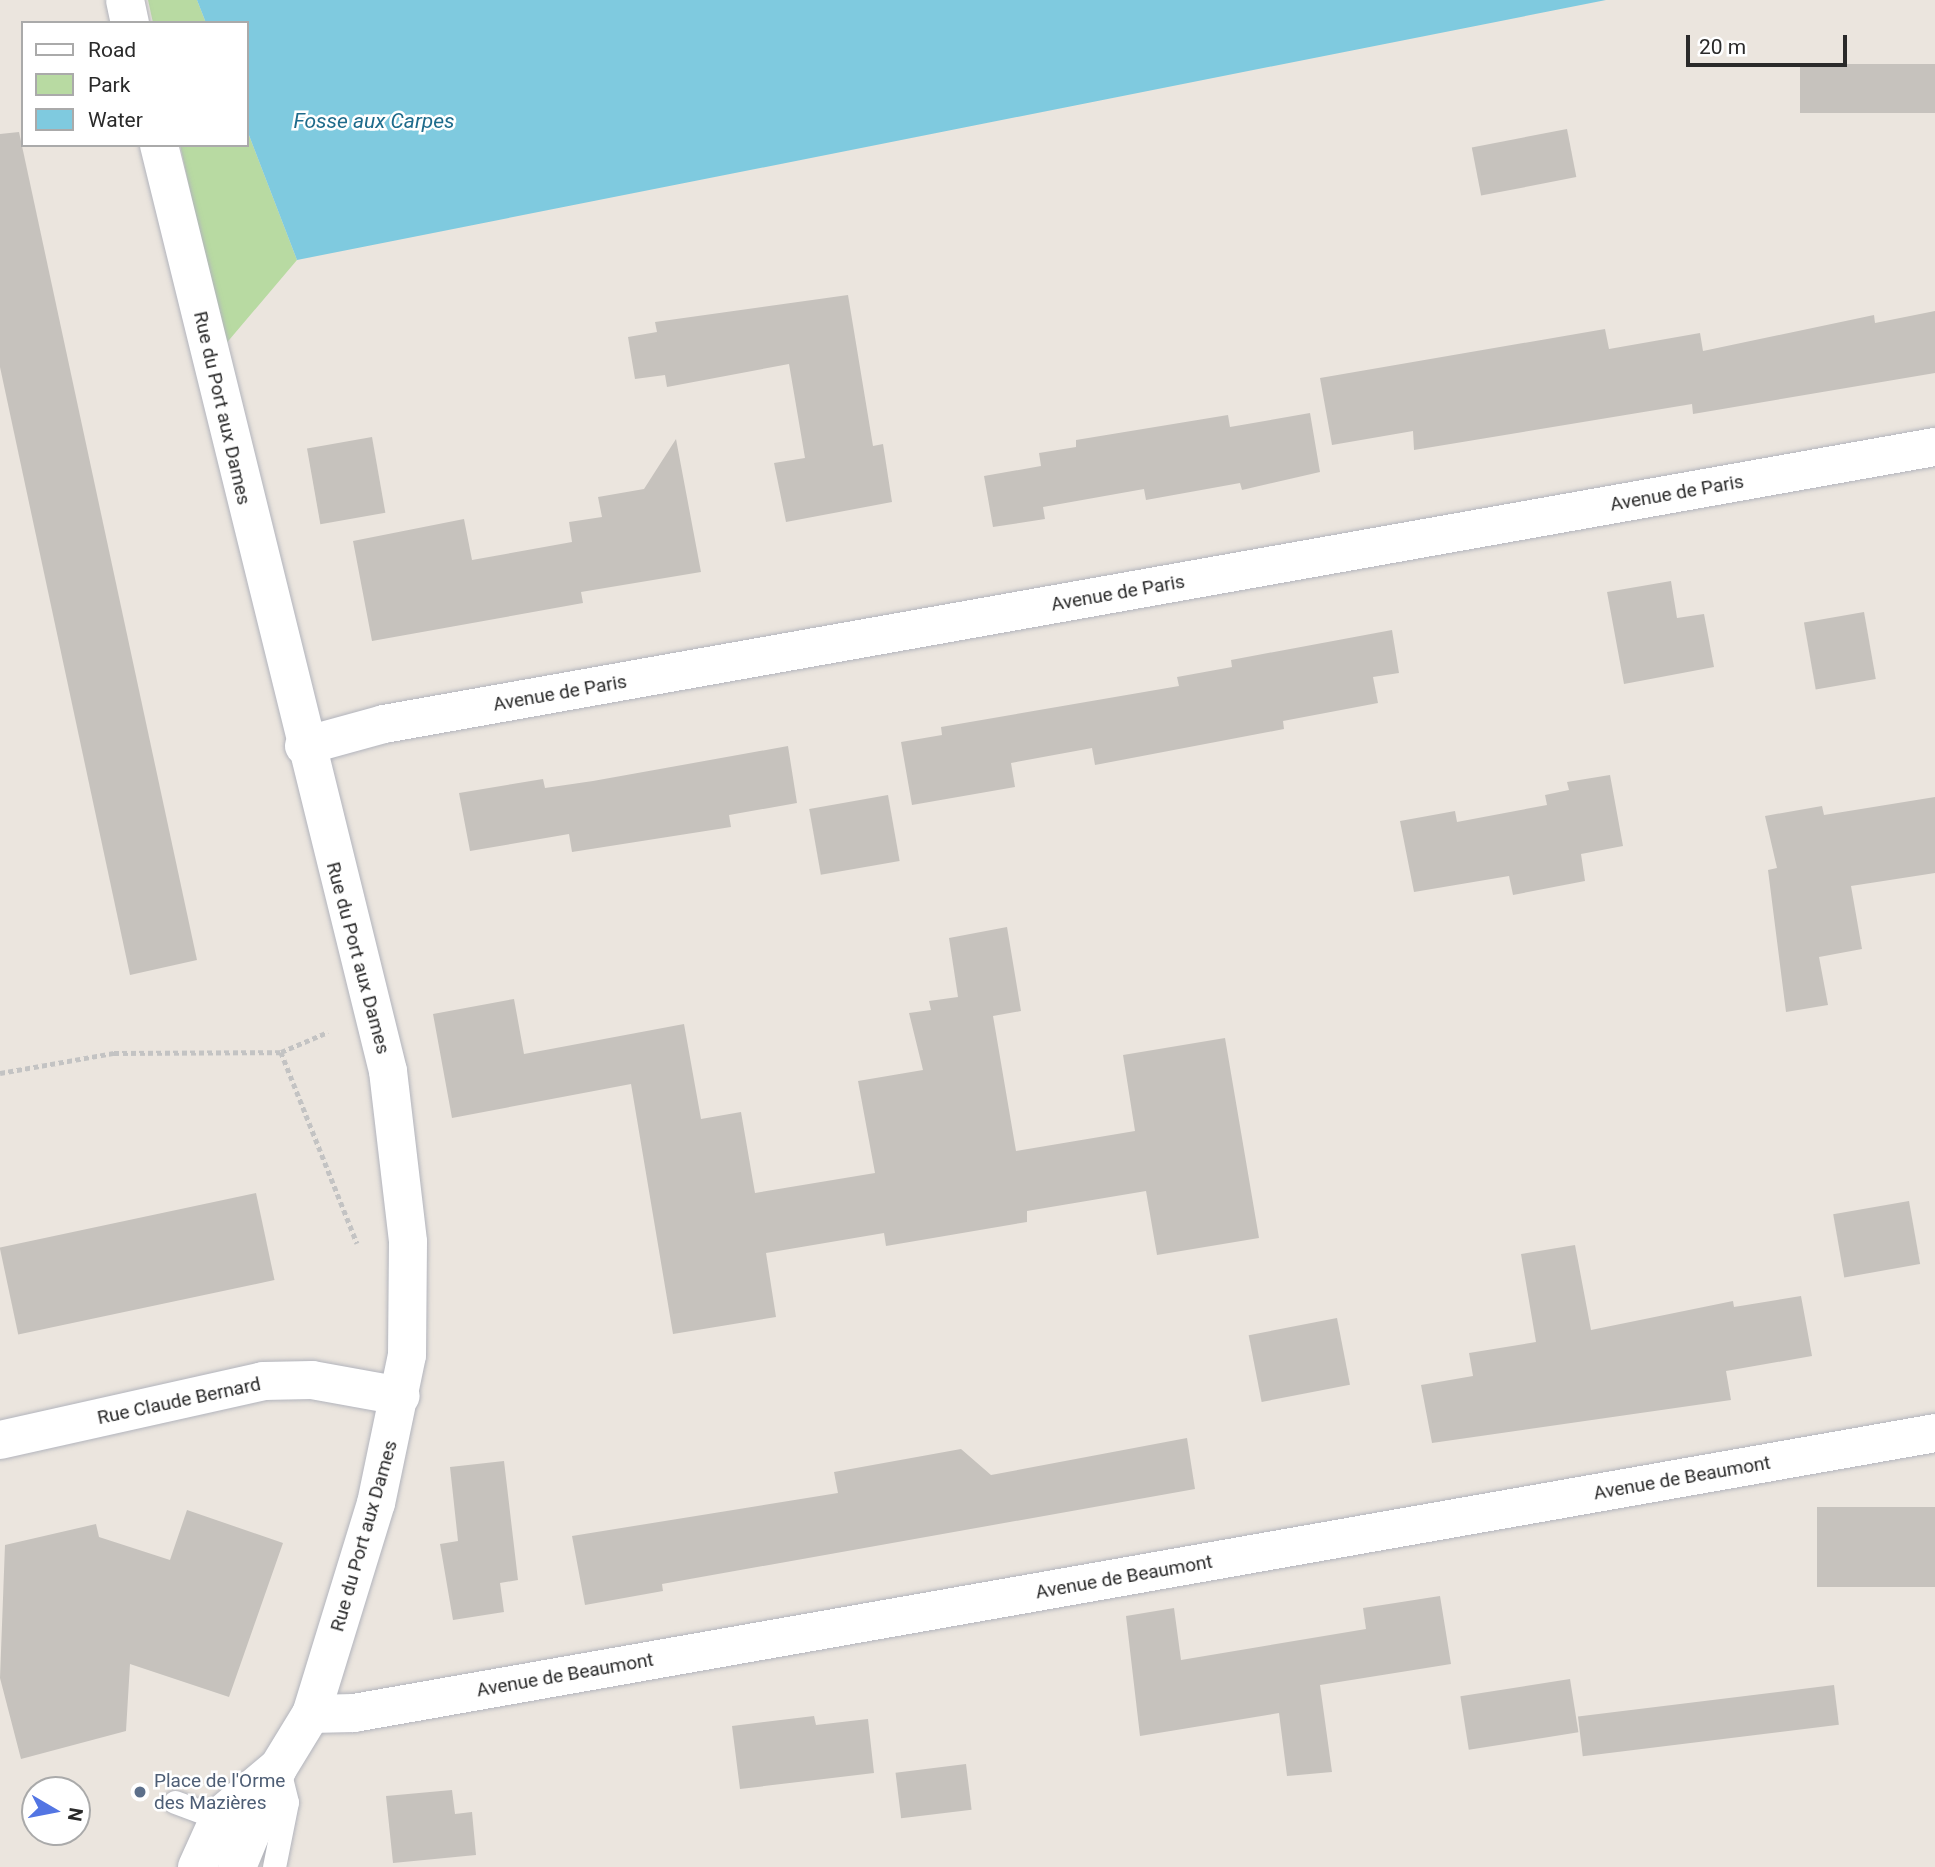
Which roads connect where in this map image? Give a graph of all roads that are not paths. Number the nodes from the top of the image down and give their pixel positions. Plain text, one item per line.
1 (125, 0) edge
2 (130, 21) edge
3 (159, 147) edge
4 (1935, 447) edge
5 (304, 746) junction
6 (401, 1396) junction
7 (1935, 1433) edge
8 (0, 1440) edge
9 (312, 1714) junction
10 (278, 1768) junction
11 (175, 1802) dead end
12 (236, 1839) edge
13 (197, 1867) edge
14 (274, 1867) edge

1 - 2 street
3 - 5 street, Rue du Port aux Dames
4 - 5 street, Avenue de Paris
5 - 6 street, Rue du Port aux Dames
6 - 8 street, Rue Claude Bernard
6 - 9 street, Rue du Port aux Dames
7 - 9 street, Avenue de Beaumont
9 - 10 street, Rue du Port aux Dames
10 - 12 street, Rue du Port aux Dames
10 - 14 lane
11 - 12 lane
12 - 13 street, Rue du Port aux Dames

